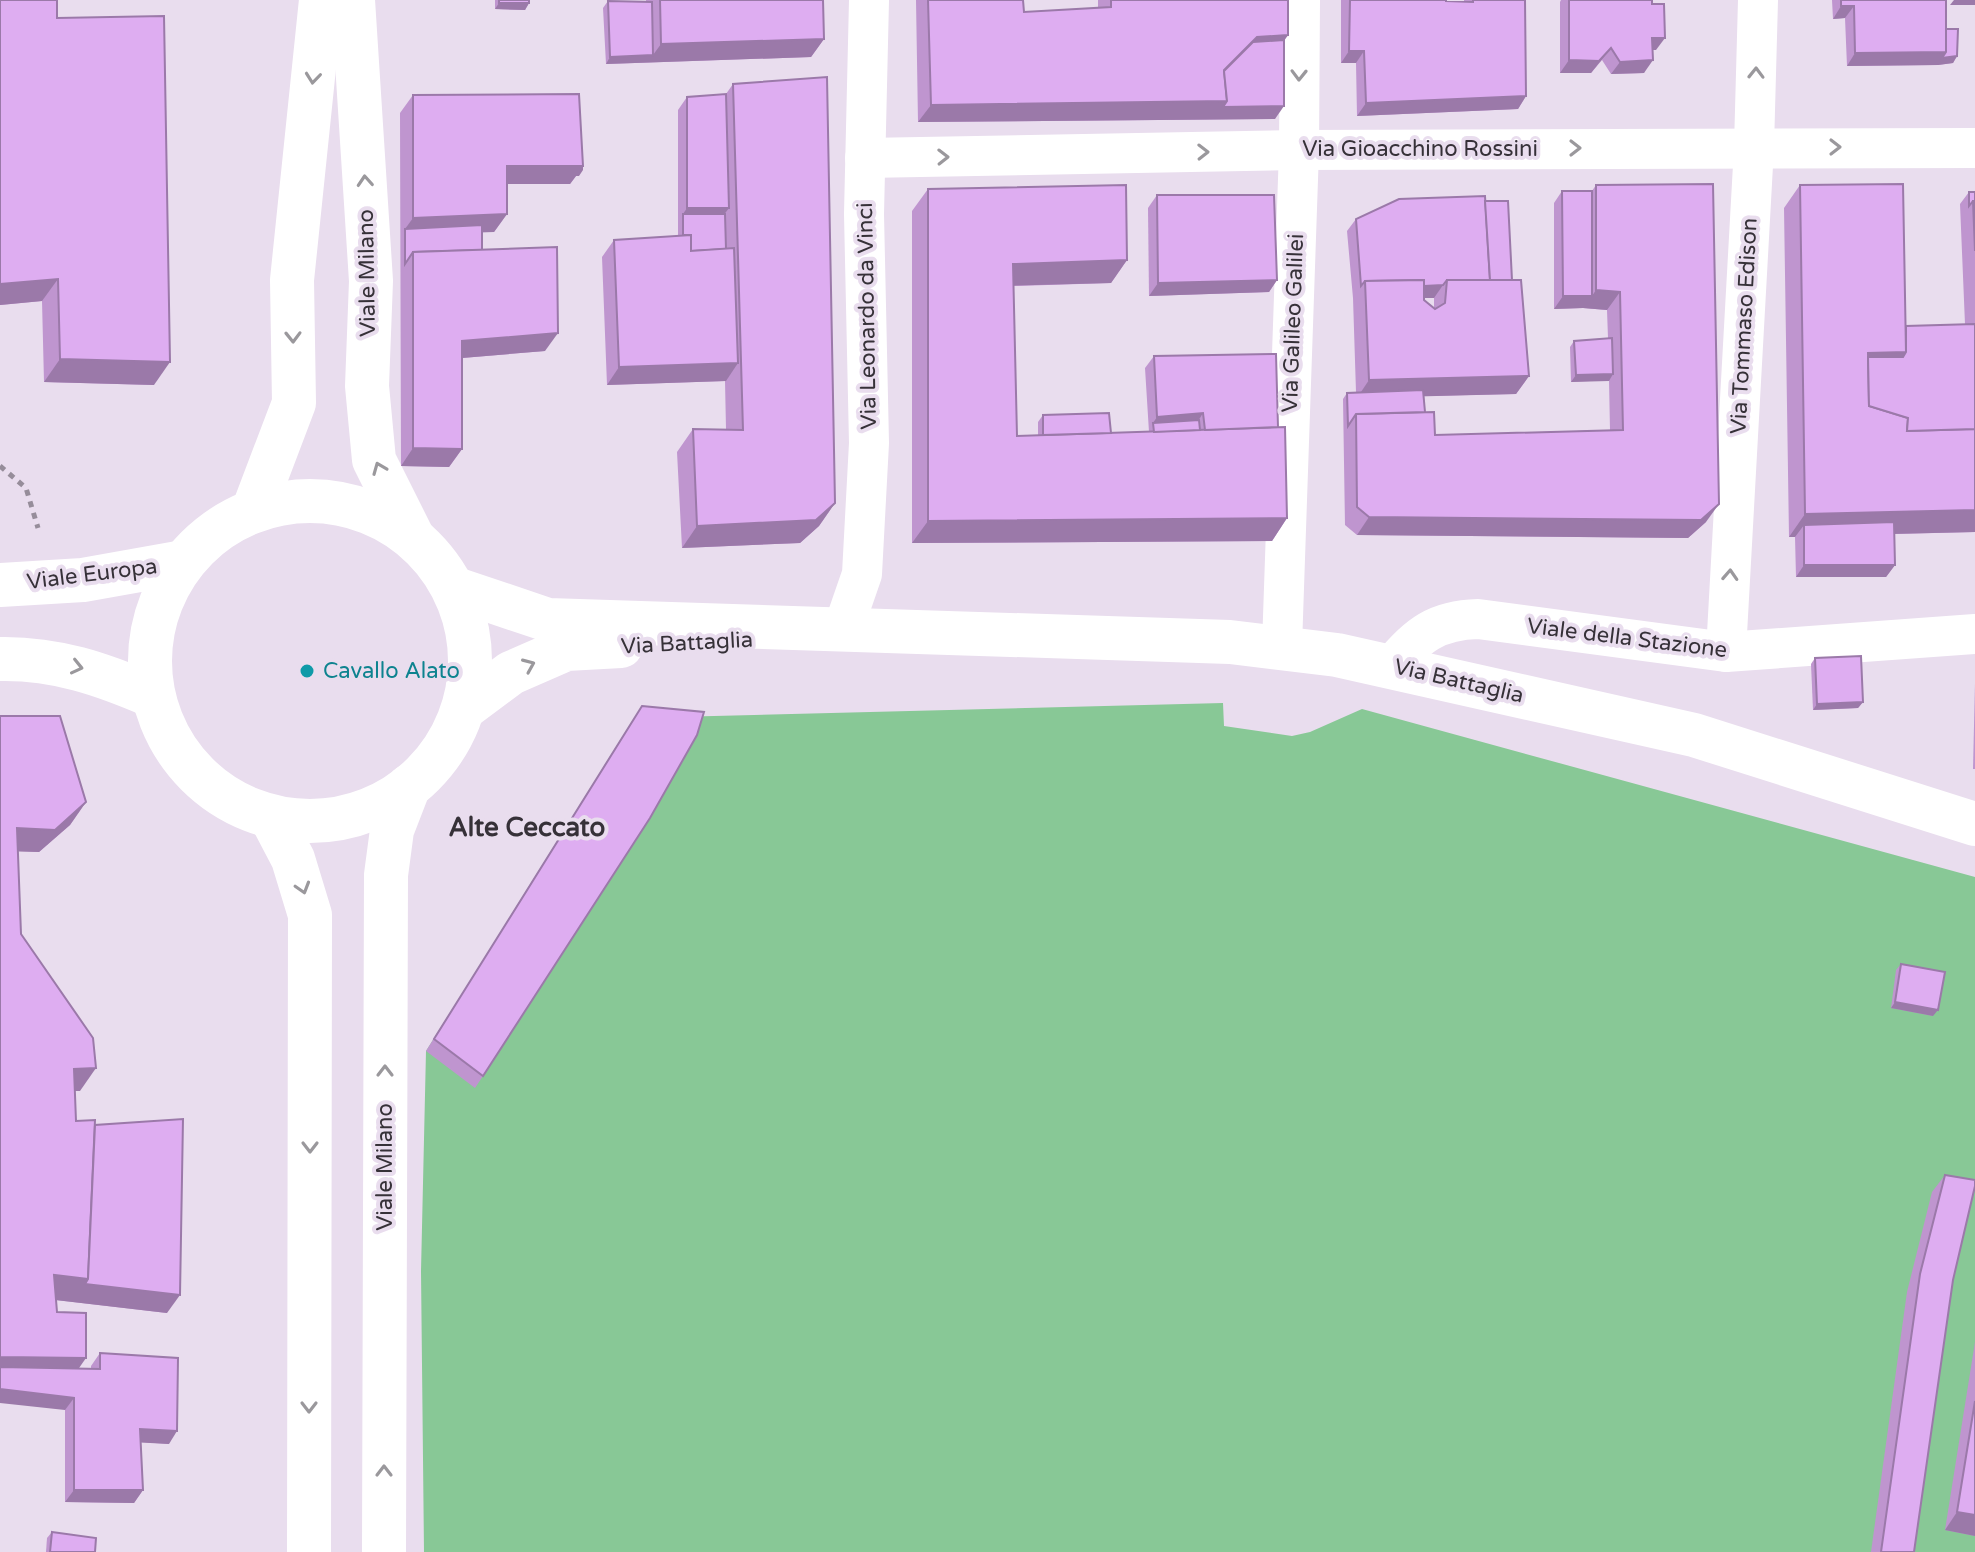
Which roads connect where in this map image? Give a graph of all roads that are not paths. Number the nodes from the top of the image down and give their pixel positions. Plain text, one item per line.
1 (321, 0) edge
2 (353, 0) edge
3 (869, 0) edge
4 (1300, 0) edge
5 (1758, 0) edge
6 (1754, 147) junction
7 (1975, 148) edge
8 (1299, 150) junction
9 (865, 158) junction
10 (253, 511) junction
11 (413, 538) junction
12 (184, 562) junction
13 (0, 585) edge
14 (453, 588) junction
15 (843, 629) junction
16 (927, 632) junction
17 (1975, 634) edge
18 (1282, 646) junction
19 (1726, 652) junction
20 (0, 659) edge
21 (1392, 666) junction
22 (153, 696) junction
23 (464, 708) junction
24 (409, 786) junction
25 (271, 817) junction
26 (1975, 824) edge
27 (309, 1552) edge
28 (384, 1552) edge

1 -> 10 main road
11 -> 2 main road, Viale Milano
3 - 9 street, Via Leonardo da Vinci
4 -> 8 street, Via Galileo Galilei
6 -> 5 street, Via Tommaso Edison
6 -> 7 street, Via Gioacchino Rossini
8 -> 6 street, Via Gioacchino Rossini
19 -> 6 street, Via Tommaso Edison
9 -> 8 street, Via Gioacchino Rossini
8 - 18 street, Via Galileo Galilei
9 - 15 street, Via Leonardo da Vinci
10 - 11 main road, Viale Milano
10 - 12 main road, Viale Milano
11 - 14 main road, Viale Milano
12 - 13 main road, Viale Europa
12 - 22 main road, Viale Milano
14 - 15 main road, Via Battaglia
14 - 23 main road, Viale Milano
15 - 16 main road, Via Battaglia
16 - 18 main road, Via Battaglia
23 -> 16 main road, Via Battaglia
17 - 19 street, Viale della Stazione
18 - 21 main road, Via Battaglia
19 - 21 street, Viale della Stazione
20 -> 22 main road
21 - 26 main road, Via Battaglia
22 - 25 main road, Viale Milano
23 - 24 main road, Viale Milano
24 - 25 main road, Viale Milano
28 -> 24 main road, Viale Milano
25 -> 27 main road

